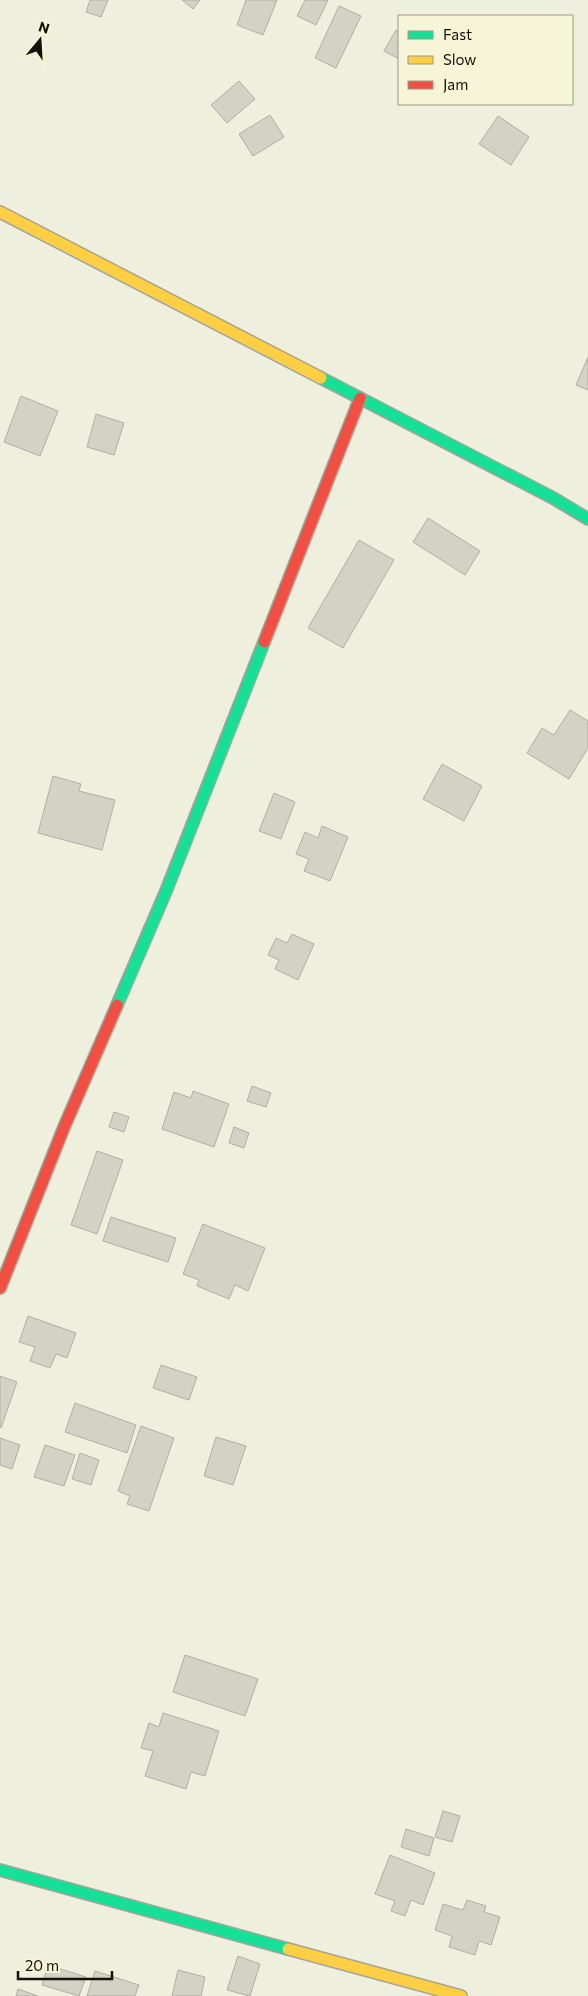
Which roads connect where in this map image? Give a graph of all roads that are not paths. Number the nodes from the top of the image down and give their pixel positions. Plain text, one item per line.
1 (0, 212) edge
2 (360, 398) junction
3 (588, 519) edge
4 (0, 1288) edge
5 (0, 1870) edge
6 (461, 1996) edge

1 - 2 street
2 - 3 street
2 - 4 street
5 - 6 street

